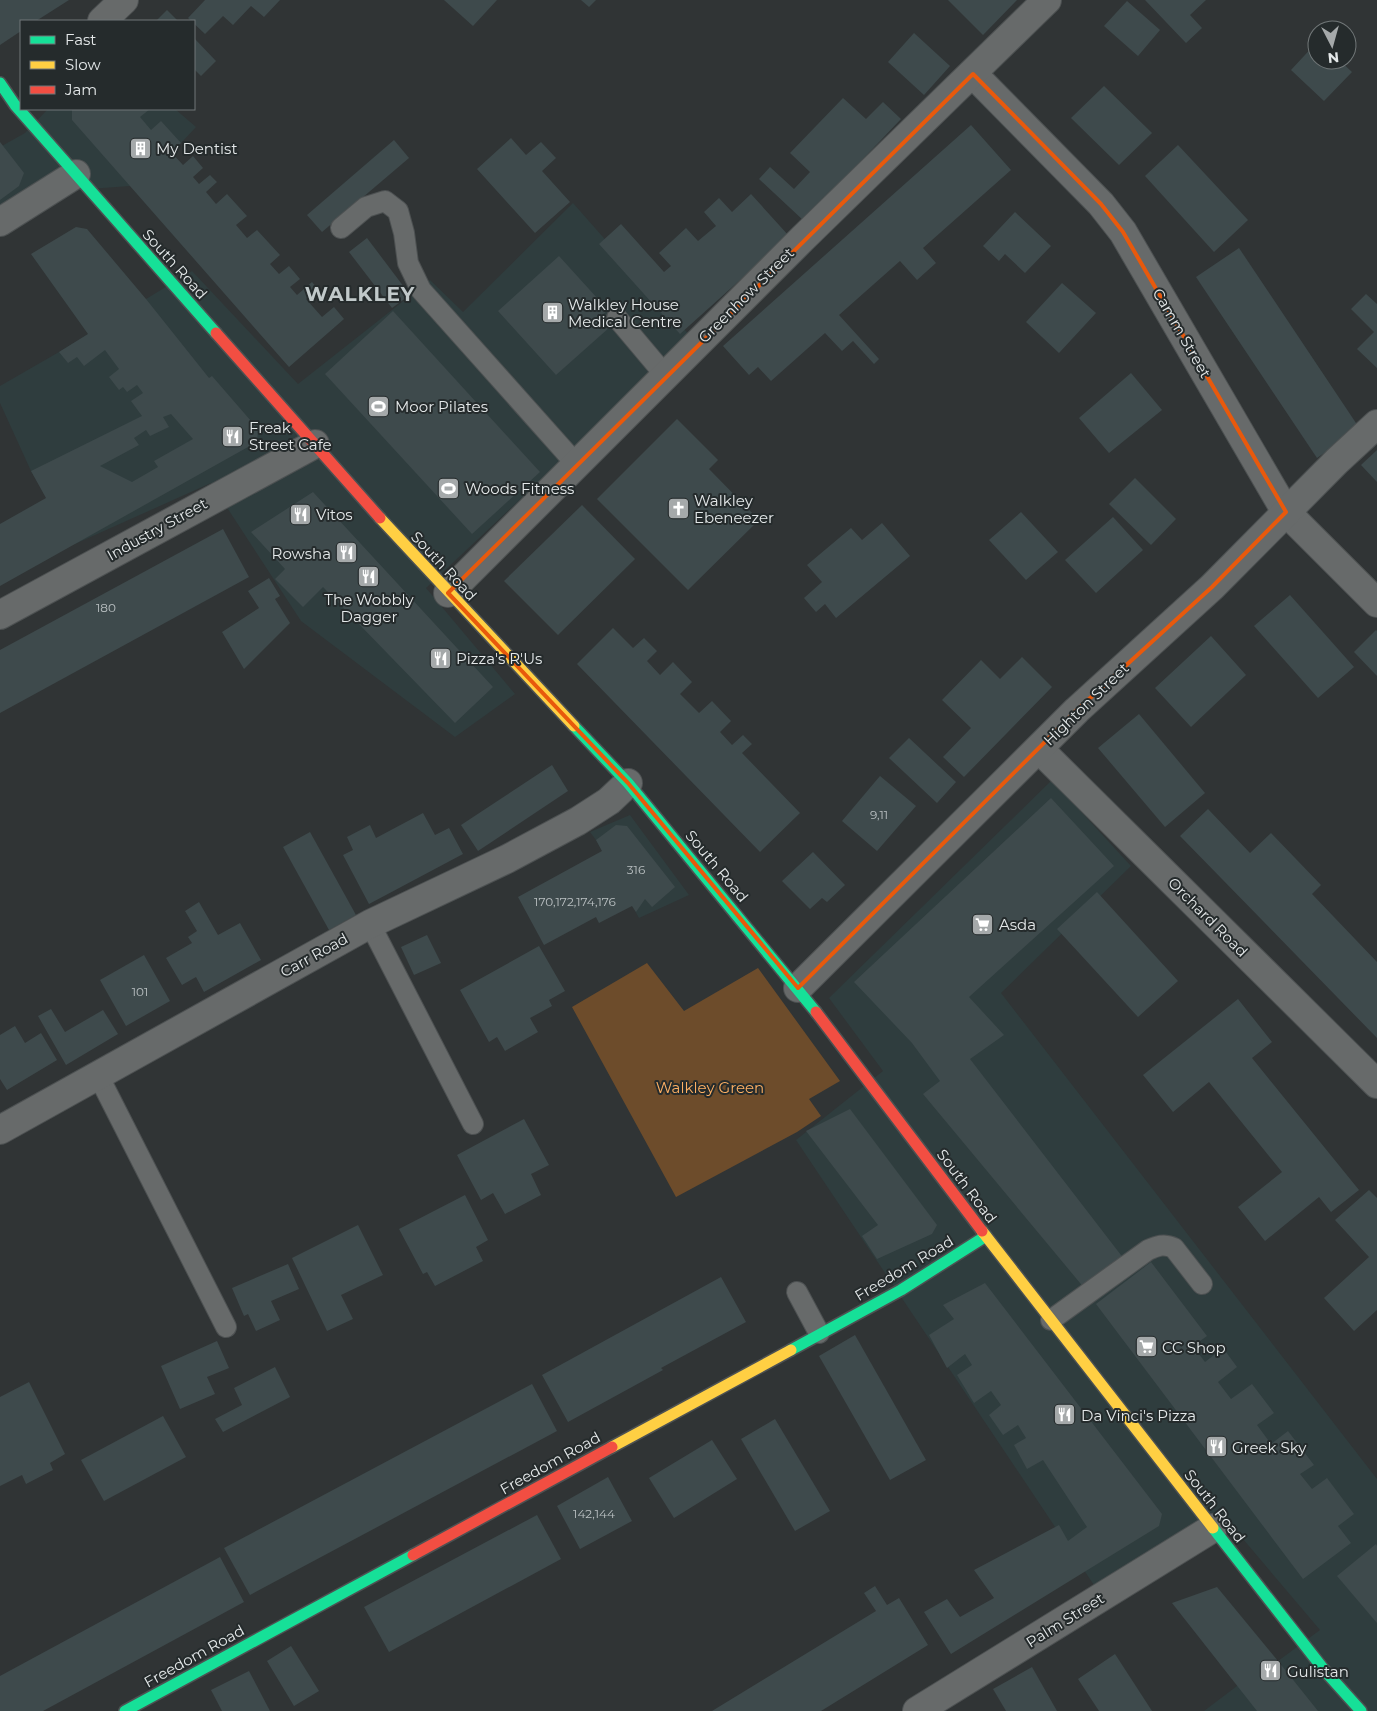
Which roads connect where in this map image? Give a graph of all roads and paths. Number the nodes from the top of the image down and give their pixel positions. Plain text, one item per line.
1 (124, 0) edge
2 (1047, 0) edge
3 (103, 20) edge
4 (973, 74) junction
5 (12, 95) edge
6 (20, 105) edge
7 (24, 110) edge
8 (76, 174) junction
9 (0, 222) edge
10 (341, 228) dead end
11 (617, 318) dead end
12 (665, 374) junction
13 (1377, 424) edge
14 (315, 444) junction
15 (577, 465) junction
16 (1286, 512) junction
17 (448, 593) junction
18 (1377, 603) edge
19 (0, 615) edge
20 (1038, 749) junction
21 (628, 783) junction
22 (370, 924) junction
23 (798, 988) junction
24 (98, 1075) junction
25 (1377, 1084) edge
26 (473, 1124) dead end
27 (0, 1130) edge
28 (986, 1236) junction
29 (1202, 1284) dead end
30 (797, 1292) dead end
31 (1051, 1320) junction
32 (226, 1326) dead end
33 (819, 1333) junction
34 (1213, 1528) junction
35 (124, 1711) edge
36 (917, 1711) edge
37 (1361, 1711) edge

1 - 3 street
2 - 4 street, Greenhow Street
4 - 12 street, Greenhow Street
4 - 16 street, Camm Street
5 - 6 street, South Road
7 - 8 street, South Road
8 - 9 street
8 - 14 street, South Road
10 - 15 lane
11 - 12 lane
12 - 15 street, Greenhow Street
13 - 16 street, Highton Street
14 - 17 street, South Road
14 - 19 street, Industry Street
15 - 17 street, Greenhow Street
16 - 18 street, Camm Street
16 - 20 street, Highton Street
17 - 21 street, South Road
20 - 23 street, Highton Street
20 - 25 street, Orchard Road
21 - 22 street, Carr Road
21 - 23 street, South Road
22 - 24 street, Carr Road
22 - 26 lane
23 - 28 street, South Road
24 - 27 street, Carr Road
24 - 32 lane
28 - 31 street, South Road
28 - 33 street, Freedom Road
29 - 31 lane
30 - 33 lane
31 - 34 street, South Road
33 - 35 street, Freedom Road
34 - 36 street, Palm Street
34 - 37 street, South Road

